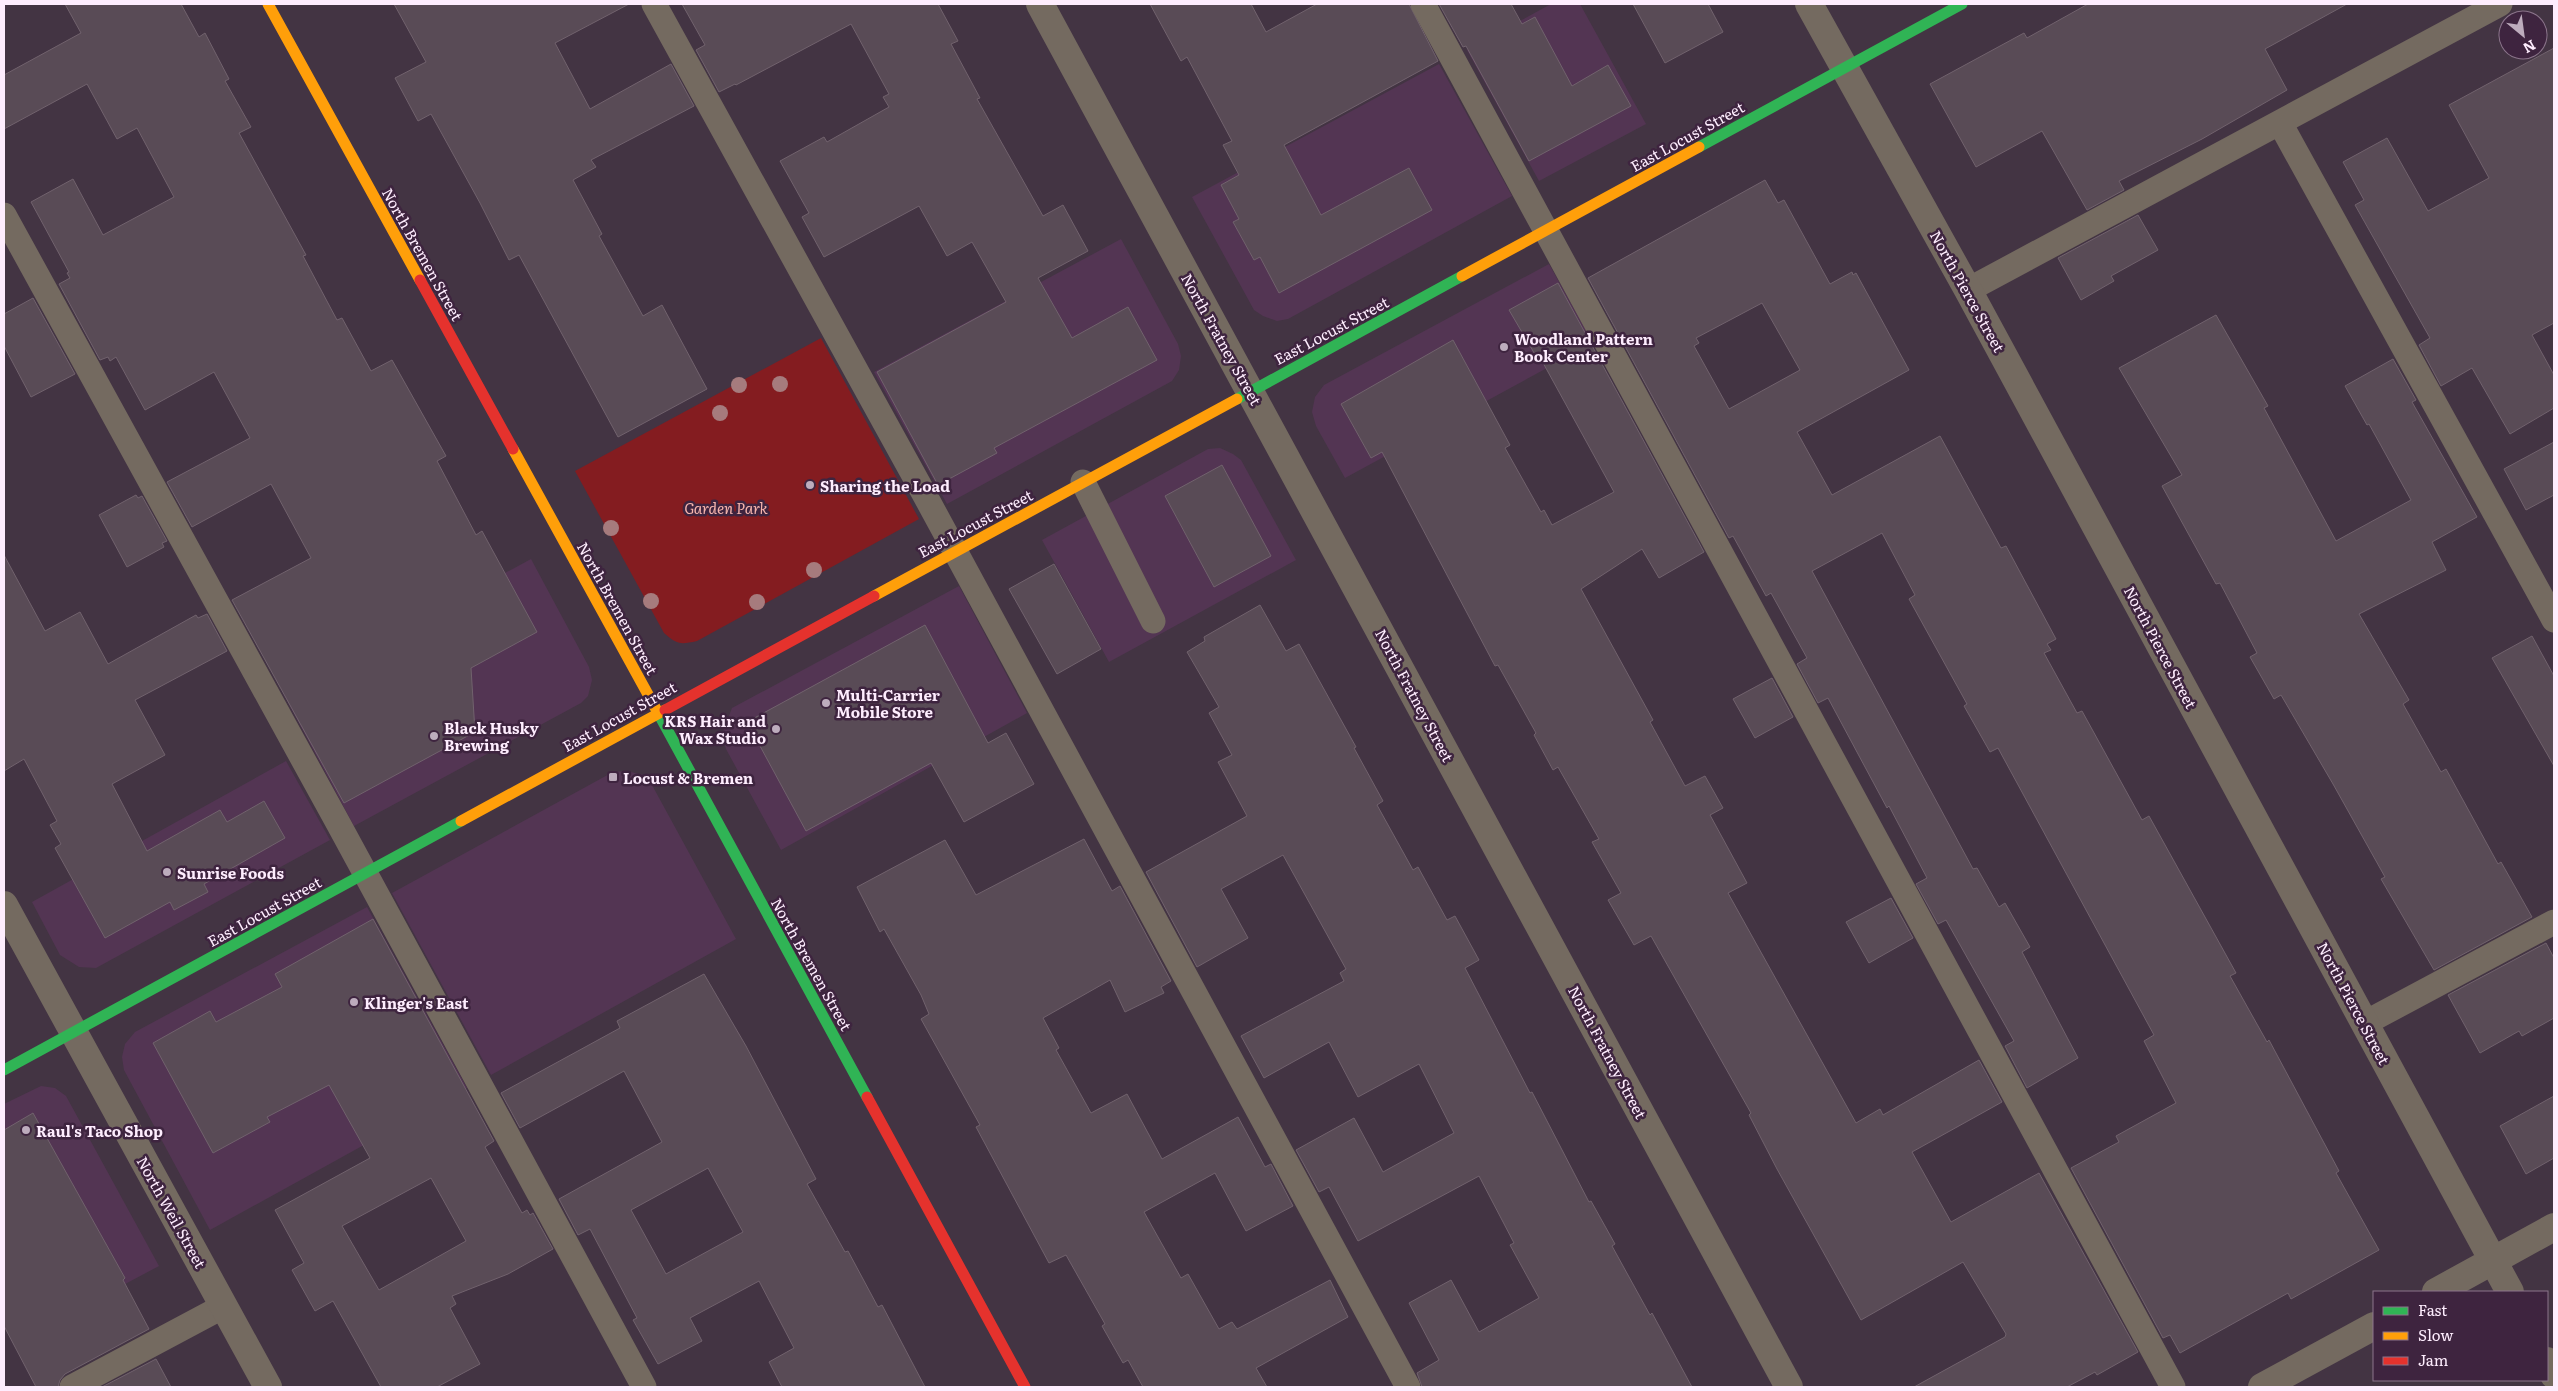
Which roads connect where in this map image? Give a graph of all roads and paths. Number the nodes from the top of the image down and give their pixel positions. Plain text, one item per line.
1 (268, 4) edge
2 (654, 4) edge
3 (1040, 4) edge
4 (1423, 4) edge
5 (1809, 4) edge
6 (1962, 4) edge
7 (2500, 4) edge
8 (1844, 68) junction
9 (2280, 123) junction
10 (4, 215) edge
11 (1546, 230) junction
12 (1968, 290) junction
13 (1250, 391) junction
14 (1083, 482) junction
15 (955, 550) junction
16 (2554, 620) edge
17 (1153, 622) dead end
18 (658, 712) junction
19 (365, 873) junction
20 (4, 905) edge
21 (2554, 922) edge
22 (2365, 1024) junction
23 (74, 1032) junction
24 (4, 1070) edge
25 (2554, 1227) edge
26 (2493, 1260) junction
27 (2438, 1291) edge
28 (2509, 1291) edge
29 (224, 1306) junction
30 (2373, 1327) edge
31 (2548, 1363) edge
32 (2554, 1375) edge
33 (72, 1387) edge
34 (268, 1387) edge
35 (644, 1387) edge
36 (1025, 1387) edge
37 (1408, 1387) edge
38 (1789, 1387) edge
39 (2173, 1387) edge
40 (2262, 1387) edge

1 - 18 main road, North Bremen Street
2 - 15 lane
3 - 13 street, North Fratney Street
4 - 11 lane
5 - 8 street, North Pierce Street
6 - 8 main road, East Locust Street
7 - 9 lane
8 - 11 main road, East Locust Street
8 - 12 street, North Pierce Street
9 - 12 lane
9 - 16 lane
10 - 19 lane
11 - 13 main road, East Locust Street
11 - 39 lane
12 - 22 street, North Pierce Street
13 - 14 main road, East Locust Street
13 - 38 street, North Fratney Street
14 - 15 main road, East Locust Street
14 - 17 lane
15 - 18 main road, East Locust Street
15 - 37 lane
18 - 19 main road, East Locust Street
18 - 36 main road, North Bremen Street
19 - 23 main road, East Locust Street
19 - 35 lane
20 - 23 street, North Weil Street
21 - 22 lane
22 - 26 street, North Pierce Street
23 - 24 main road, East Locust Street
23 - 29 street, North Weil Street
25 - 26 street
26 - 27 street
26 - 28 street, North Pierce Street
29 - 33 lane
29 - 34 street, North Weil Street
30 - 40 street
31 - 32 street

